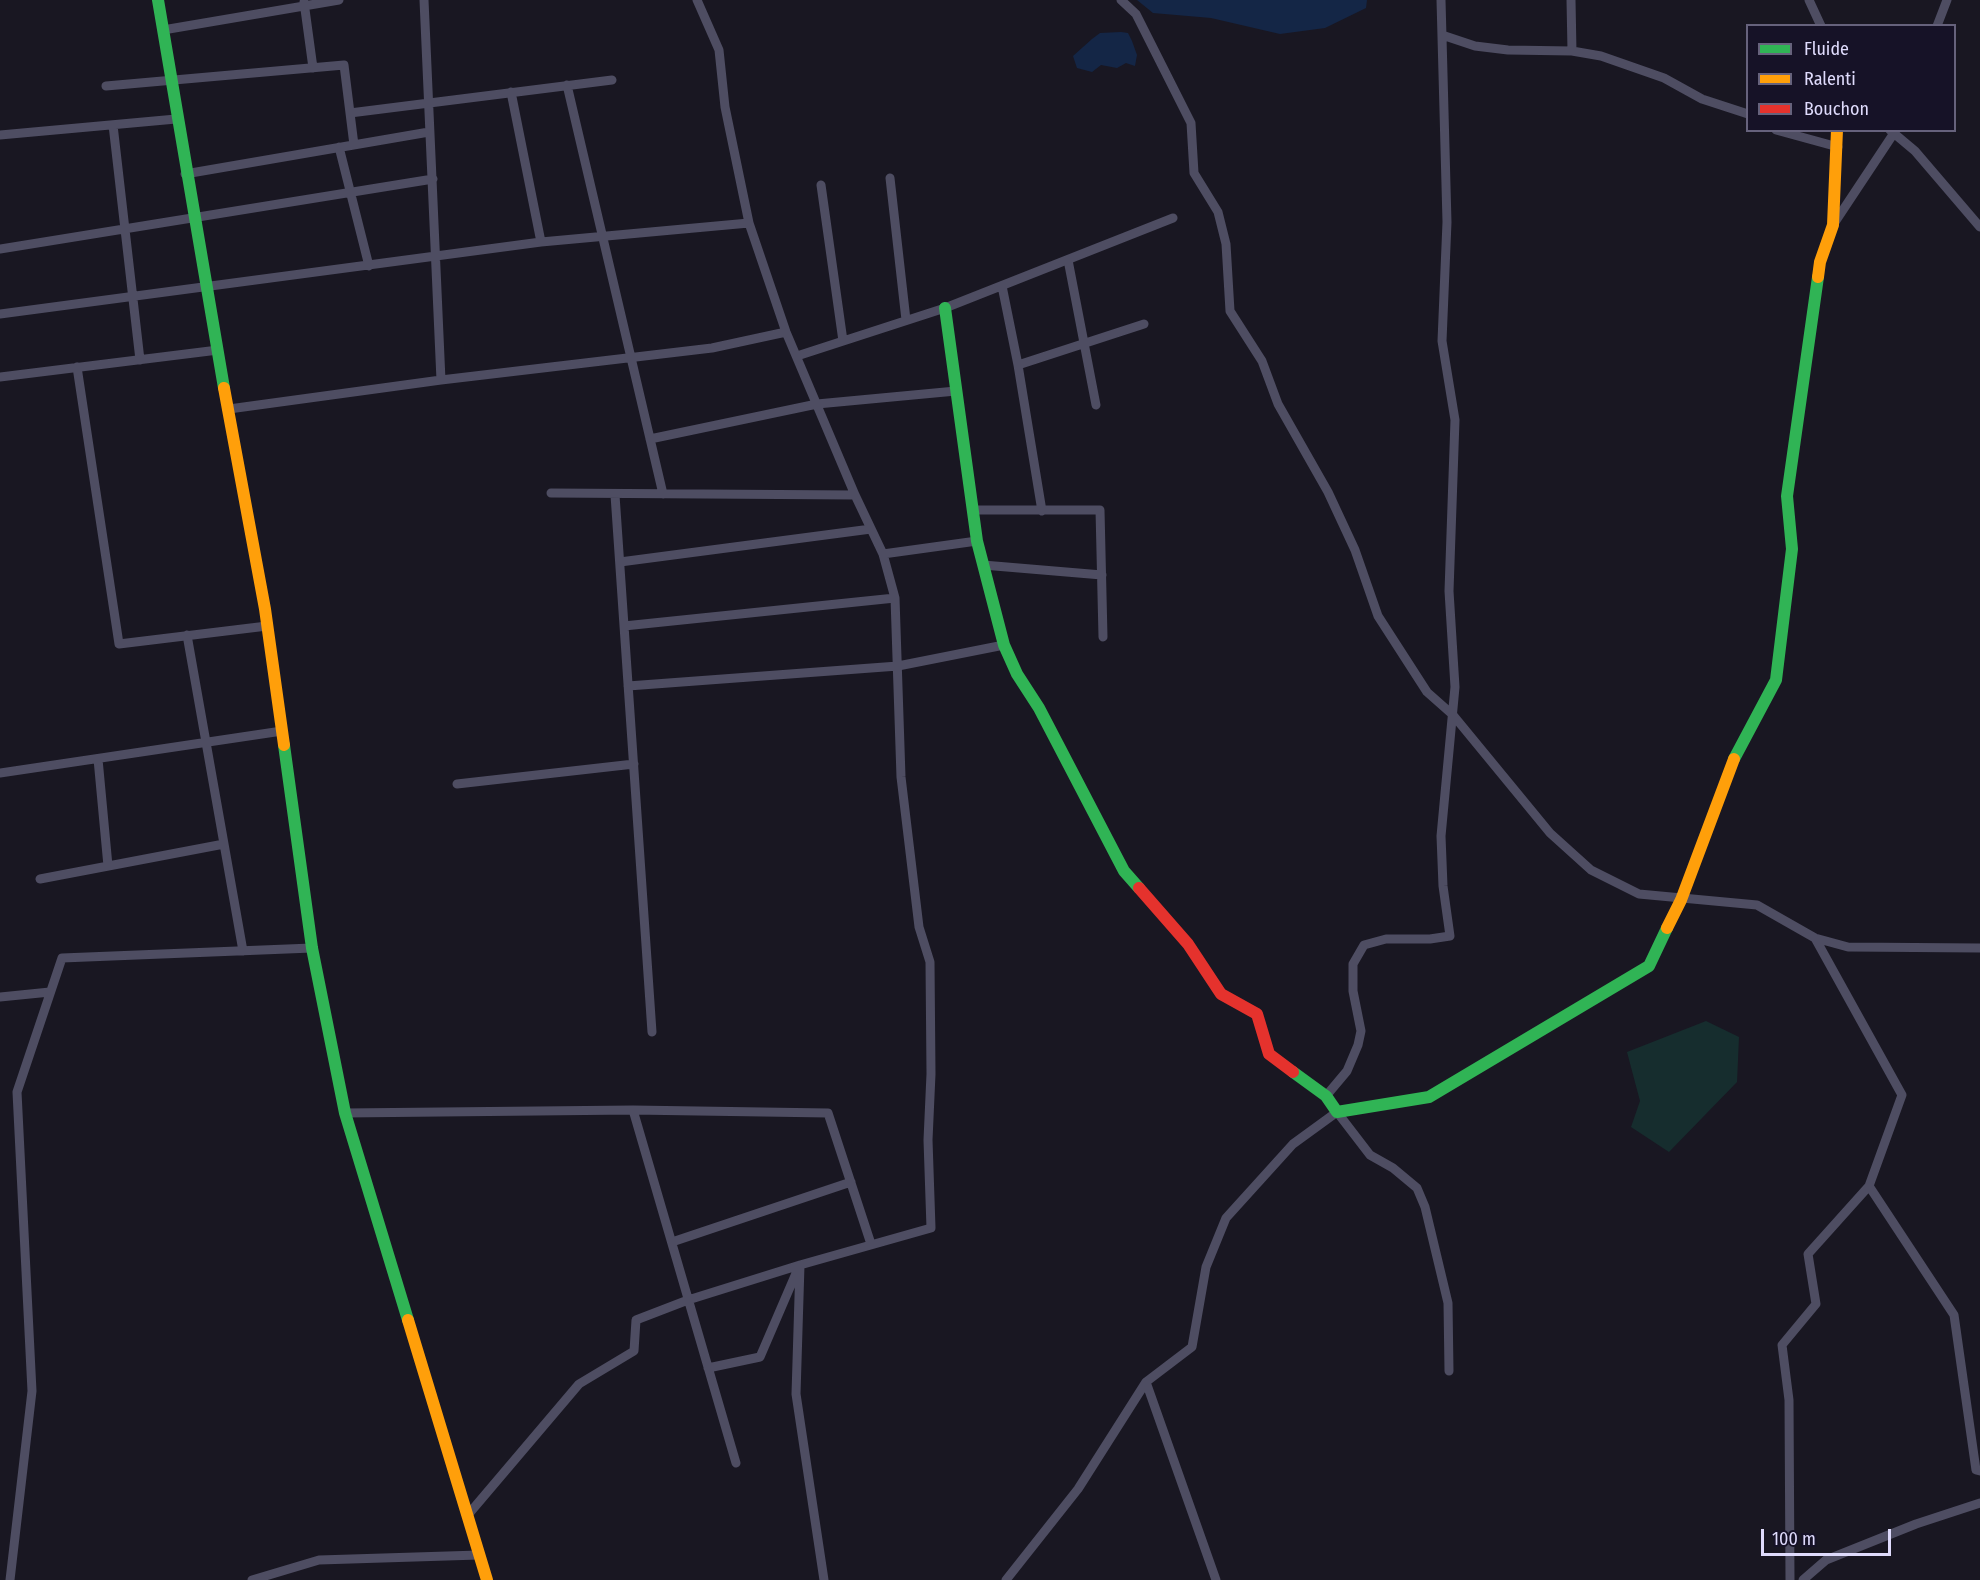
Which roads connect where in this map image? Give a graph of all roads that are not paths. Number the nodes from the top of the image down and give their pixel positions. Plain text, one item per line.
1 (158, 0) edge
2 (339, 0) edge
3 (424, 0) edge
4 (697, 0) edge
5 (1121, 0) edge
6 (1441, 0) edge
7 (1571, 0) edge
8 (1809, 0) edge
9 (1947, 0) edge
10 (304, 3) edge
11 (1820, 24) edge
12 (1938, 24) edge
13 (163, 30) junction
14 (1442, 35) junction
15 (1572, 51) junction
16 (313, 68) junction
17 (170, 80) junction
18 (612, 80) dead end
19 (106, 86) dead end
20 (567, 86) junction
21 (511, 92) junction
22 (428, 103) junction
23 (350, 113) junction
24 (1746, 113) edge
25 (176, 119) junction
26 (113, 125) junction
27 (429, 132) junction
28 (1783, 132) edge
29 (1837, 132) edge
30 (1893, 132) edge
31 (0, 135) edge
32 (354, 145) junction
33 (339, 147) junction
34 (1838, 147) junction
35 (186, 174) junction
36 (890, 178) dead end
37 (433, 179) junction
38 (821, 185) dead end
39 (351, 192) junction
40 (193, 218) junction
41 (1173, 218) dead end
42 (749, 223) junction
43 (1833, 225) junction
44 (1980, 227) edge
45 (125, 229) junction
46 (602, 237) junction
47 (541, 242) junction
48 (0, 249) edge
49 (437, 258) junction
50 (1068, 260) junction
51 (369, 266) junction
52 (205, 286) junction
53 (1002, 286) junction
54 (133, 296) junction
55 (945, 308) junction
56 (0, 314) edge
57 (906, 321) junction
58 (1144, 324) dead end
59 (786, 332) junction
60 (843, 341) junction
61 (1084, 344) junction
62 (218, 350) junction
63 (797, 356) junction
64 (630, 357) junction
65 (140, 360) junction
66 (1018, 365) junction
67 (77, 367) junction
68 (0, 376) edge
69 (441, 380) junction
70 (956, 392) junction
71 (817, 404) junction
72 (1096, 405) dead end
73 (229, 409) junction
74 (650, 439) junction
75 (551, 493) dead end
76 (663, 494) junction
77 (615, 495) junction
78 (855, 495) junction
79 (973, 510) junction
80 (1042, 511) junction
81 (871, 529) junction
82 (977, 541) junction
83 (883, 554) junction
84 (620, 562) junction
85 (983, 565) junction
86 (1102, 575) junction
87 (895, 598) junction
88 (267, 626) junction
89 (624, 626) junction
90 (187, 635) junction
91 (1103, 637) dead end
92 (1004, 645) junction
93 (898, 666) junction
94 (628, 686) junction
95 (1453, 715) junction
96 (282, 731) junction
97 (206, 742) junction
98 (98, 759) junction
99 (633, 764) junction
100 (0, 773) edge
101 (457, 784) dead end
102 (224, 844) junction
103 (108, 866) junction
104 (40, 879) dead end
105 (1681, 900) junction
106 (1815, 938) junction
107 (312, 948) junction
108 (1980, 948) edge
109 (243, 951) junction
110 (50, 992) junction
111 (0, 997) edge
112 (652, 1032) dead end
113 (1326, 1096) junction
114 (633, 1110) junction
115 (1337, 1112) junction
116 (345, 1113) junction
117 (851, 1182) junction
118 (1869, 1186) junction
119 (672, 1242) junction
120 (871, 1244) junction
121 (800, 1265) junction
122 (688, 1300) junction
123 (708, 1368) junction
124 (1449, 1371) dead end
125 (1146, 1382) junction
126 (736, 1463) dead end
127 (1980, 1471) edge
128 (1980, 1503) edge
129 (467, 1516) junction
130 (479, 1555) junction
131 (10, 1580) edge
132 (252, 1580) edge
133 (487, 1580) edge
134 (824, 1580) edge
135 (1006, 1580) edge
136 (1216, 1580) edge
137 (1790, 1580) edge
138 (1803, 1580) edge

1 - 13 street
2 - 10 street
3 - 22 street
4 - 42 street
5 - 95 street
6 - 14 street
7 - 15 street
8 - 11 street
9 - 12 street
10 - 13 street
10 - 16 street
13 - 17 street
14 - 15 street
14 - 95 street
15 - 24 street
16 - 17 street
16 - 23 street
17 - 19 street
17 - 25 street
18 - 20 street
20 - 21 street
20 - 46 street
21 - 22 street
21 - 47 street
22 - 23 street
22 - 27 street
23 - 32 street
25 - 26 street
25 - 35 street
26 - 31 street
26 - 45 street
27 - 32 street
27 - 37 street
28 - 34 street
29 - 34 street
30 - 43 street
30 - 44 street
32 - 33 street
33 - 35 street
33 - 39 street
34 - 43 street
35 - 40 street
36 - 57 street
37 - 39 street
37 - 49 street
38 - 60 street
39 - 40 street
39 - 51 street
40 - 45 street
40 - 52 street
41 - 50 street
42 - 46 street
42 - 59 street
43 - 105 street
45 - 48 street
45 - 54 street
46 - 47 street
46 - 64 street
47 - 49 street
49 - 51 street
49 - 69 street
50 - 53 street
50 - 61 street
51 - 52 street
52 - 54 street
52 - 62 street
53 - 55 street
53 - 66 street
54 - 56 street
54 - 65 street
55 - 57 street
55 - 70 street
57 - 60 street
58 - 61 street
59 - 63 street
59 - 64 street
60 - 63 street
61 - 66 street
61 - 72 street
62 - 65 street
62 - 73 street
63 - 71 street
64 - 69 street
64 - 74 street
65 - 67 street
66 - 80 street
67 - 68 street
67 - 90 street
69 - 73 street
70 - 71 street
70 - 79 street
71 - 74 street
71 - 78 street
73 - 88 street
74 - 76 street
75 - 77 street
76 - 77 street
76 - 78 street
77 - 84 street
78 - 81 street
79 - 80 street
79 - 82 street
80 - 86 street
81 - 83 street
81 - 84 street
82 - 83 street
82 - 85 street
83 - 87 street
84 - 89 street
85 - 86 street
85 - 92 street
86 - 91 street
87 - 89 street
87 - 93 street
88 - 90 street
88 - 96 street
89 - 94 street
90 - 97 street
92 - 93 street
92 - 113 street
93 - 94 street
93 - 120 street
94 - 99 street
95 - 105 street
95 - 113 street
96 - 97 street
96 - 107 street
97 - 98 street
97 - 102 street
98 - 100 street
98 - 103 street
99 - 101 street
99 - 112 street
102 - 103 street
102 - 109 street
103 - 104 street
105 - 106 street
105 - 115 street
106 - 108 street
106 - 118 street
107 - 109 street
107 - 116 street
109 - 110 street
110 - 111 street
110 - 131 street
113 - 115 street
114 - 116 street
114 - 117 street
114 - 119 street
115 - 124 street
115 - 125 street
116 - 129 street
117 - 119 street
117 - 120 street
118 - 127 street
118 - 137 street
119 - 122 street
120 - 121 street
121 - 122 street
121 - 123 street
121 - 134 street
122 - 123 street
122 - 129 street
123 - 126 street
125 - 135 street
125 - 136 street
128 - 138 street
129 - 130 street
130 - 132 street
130 - 133 street

